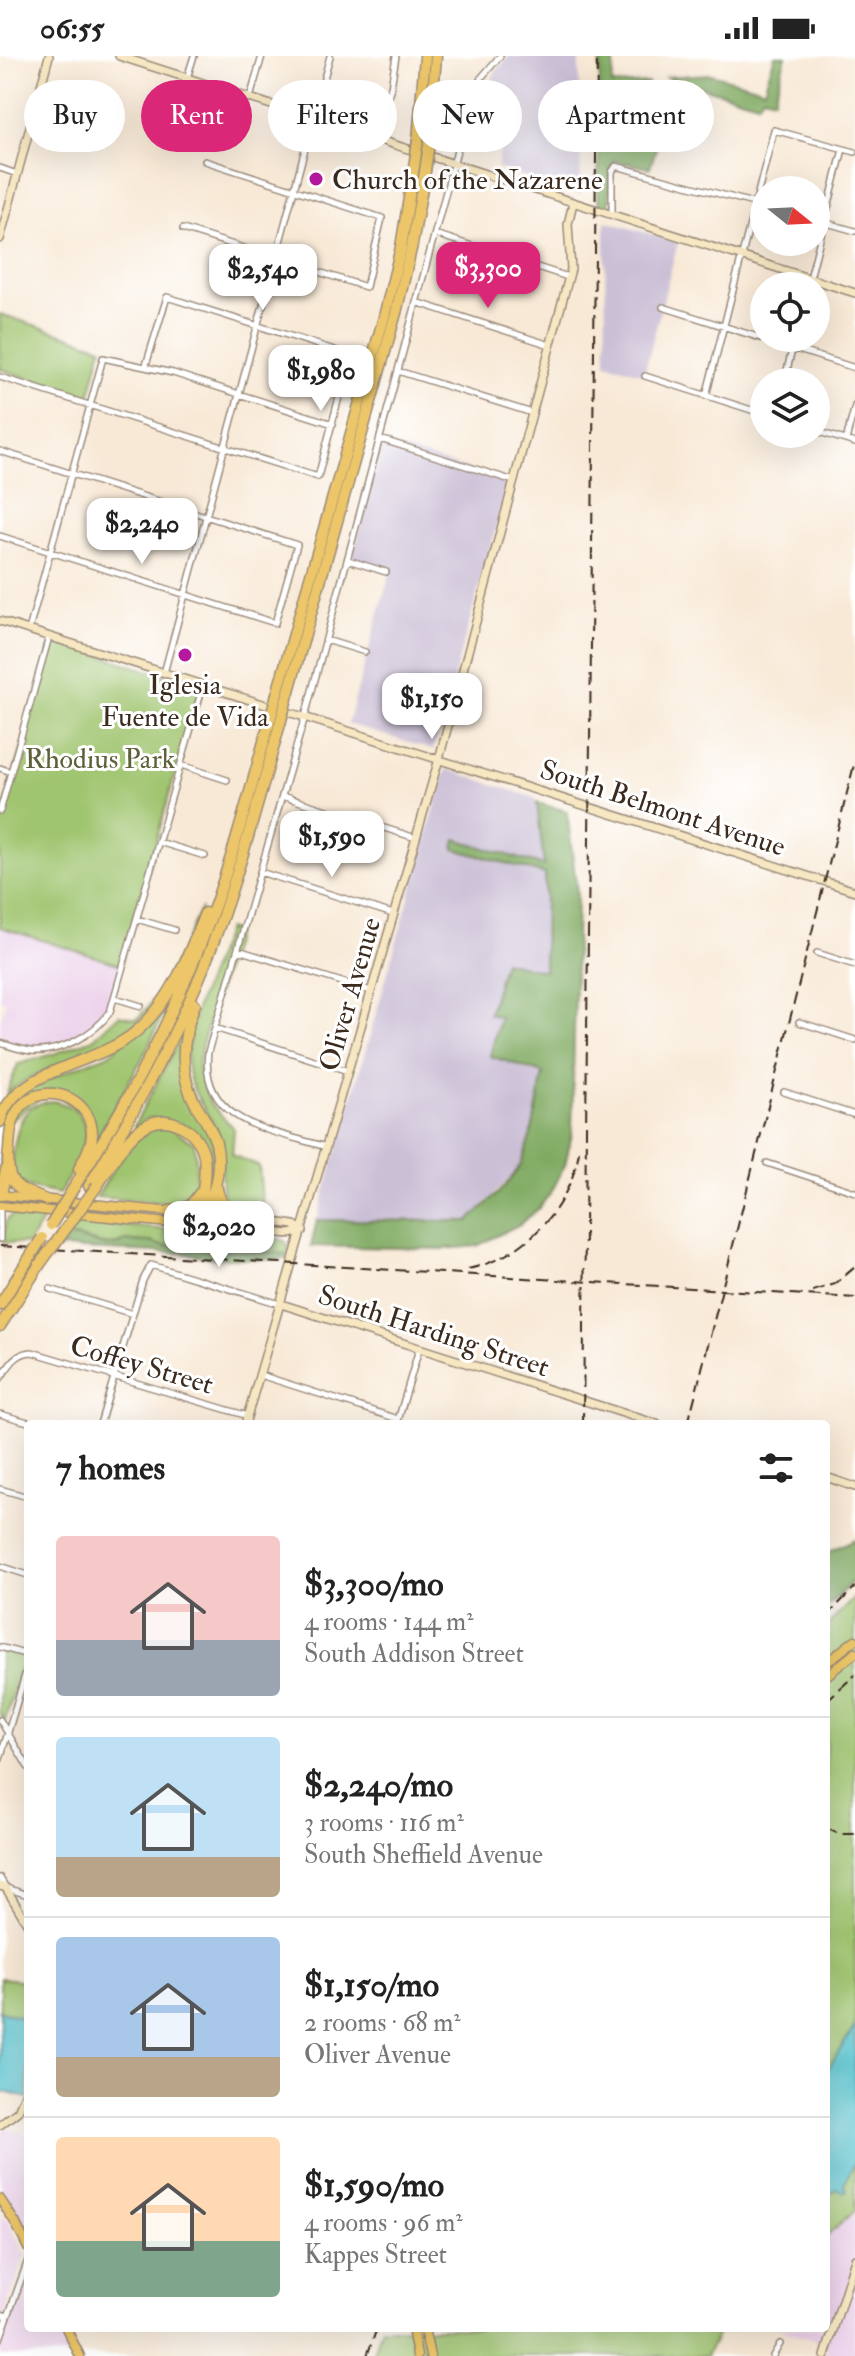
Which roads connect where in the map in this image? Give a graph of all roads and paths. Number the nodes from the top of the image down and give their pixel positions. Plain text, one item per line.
1 (49, 56) edge
2 (119, 56) edge
3 (194, 56) edge
4 (262, 56) edge
5 (330, 56) edge
6 (396, 56) edge
7 (425, 56) edge
8 (436, 56) edge
9 (500, 56) edge
10 (187, 78) junction
11 (193, 80) edge
12 (324, 80) edge
13 (392, 80) edge
14 (424, 80) edge
15 (432, 80) edge
16 (252, 91) edge
17 (397, 146) edge
18 (843, 149) junction
19 (304, 152) edge
20 (422, 152) edge
21 (855, 152) edge
22 (205, 161) dead end
23 (454, 164) junction
24 (0, 168) edge
25 (17, 174) junction
26 (762, 176) edge
27 (294, 189) junction
28 (830, 199) edge
29 (750, 202) edge
30 (573, 203) junction
31 (612, 215) junction
32 (750, 222) edge
33 (830, 224) edge
34 (183, 229) dead end
35 (855, 231) edge
36 (435, 234) junction
37 (0, 239) edge
38 (741, 257) junction
39 (276, 258) junction
40 (782, 272) edge
41 (568, 277) junction
42 (830, 287) edge
43 (855, 293) edge
44 (416, 302) junction
45 (663, 307) dead end
46 (258, 326) junction
47 (724, 327) junction
48 (750, 335) edge
49 (550, 345) junction
50 (803, 352) edge
51 (146, 365) junction
52 (855, 368) edge
53 (398, 371) junction
54 (645, 376) dead end
55 (0, 377) edge
56 (240, 394) junction
57 (706, 396) junction
58 (89, 405) junction
59 (855, 406) edge
60 (750, 410) edge
61 (532, 413) junction
62 (333, 424) junction
63 (830, 435) edge
64 (380, 439) junction
65 (846, 440) junction
66 (855, 443) edge
67 (225, 448) junction
68 (0, 451) edge
69 (71, 474) junction
70 (514, 481) junction
71 (207, 516) junction
72 (0, 536) edge
73 (50, 552) junction
74 (348, 560) junction
75 (386, 572) dead end
76 (185, 595) junction
77 (0, 621) edge
78 (29, 630) junction
79 (49, 637) junction
80 (326, 640) junction
81 (365, 652) dead end
82 (164, 673) junction
83 (204, 686) junction
84 (304, 718) junction
85 (275, 722) junction
86 (439, 759) junction
87 (181, 765) junction
88 (0, 768) edge
89 (11, 772) junction
90 (227, 780) dead end
91 (250, 787) junction
92 (282, 796) junction
93 (0, 811) edge
94 (416, 838) junction
95 (159, 842) junction
96 (205, 856) dead end
97 (260, 872) junction
98 (855, 891) edge
99 (229, 899) junction
100 (394, 914) junction
101 (137, 919) junction
102 (174, 930) dead end
103 (238, 950) junction
104 (817, 953) dead end
105 (855, 965) edge
106 (372, 991) junction
107 (115, 998) junction
108 (141, 1006) dead end
109 (799, 1022) dead end
110 (215, 1028) junction
111 (855, 1040) edge
112 (0, 1043) edge
113 (349, 1071) junction
114 (784, 1092) dead end
115 (855, 1115) edge
116 (0, 1122) edge
117 (327, 1148) junction
118 (767, 1163) dead end
119 (7, 1165) junction
120 (217, 1181) junction
121 (74, 1184) junction
122 (93, 1186) junction
123 (202, 1187) junction
124 (855, 1192) edge
125 (46, 1200) junction
126 (0, 1202) edge
127 (169, 1211) junction
128 (201, 1219) junction
129 (271, 1222) junction
130 (303, 1231) junction
131 (0, 1239) edge
132 (50, 1289) dead end
133 (281, 1304) junction
134 (0, 1305) edge
135 (133, 1314) junction
136 (0, 1326) edge
137 (419, 1349) junction
138 (260, 1375) junction
139 (114, 1377) junction
140 (0, 1379) edge
141 (0, 1414) edge
142 (101, 1420) edge
143 (247, 1420) edge
144 (391, 1420) edge
145 (398, 1420) edge
146 (644, 1420) edge
147 (24, 1421) edge
148 (830, 1478) edge
149 (855, 1487) edge
150 (0, 1489) edge
151 (24, 1496) edge
152 (0, 1566) edge
153 (24, 1574) edge
154 (855, 1640) edge
155 (0, 1647) edge
156 (855, 1653) edge
157 (24, 1654) edge
158 (830, 1660) edge
159 (830, 1673) edge
160 (24, 1679) edge
161 (0, 1720) edge
162 (8, 1733) junction
163 (0, 1759) edge
164 (24, 1760) edge
165 (0, 1878) edge
166 (3, 1887) edge
167 (24, 1894) edge
168 (24, 1919) edge
169 (24, 2099) edge
170 (0, 2125) edge
171 (1, 2204) edge
172 (24, 2241) edge
173 (855, 2259) edge
174 (24, 2271) edge
175 (852, 2278) edge
176 (0, 2314) edge
177 (8, 2316) junction
178 (68, 2332) edge
179 (413, 2332) edge
180 (425, 2332) edge
181 (0, 2339) edge
182 (780, 2344) dead end
183 (80, 2356) edge
184 (417, 2356) edge
185 (430, 2356) edge
186 (773, 2356) edge
187 (825, 2356) edge

1 - 25 street
2 - 10 street
3 - 10 street
4 - 16 street
5 - 12 street
6 - 13 street
7 - 14 highway
8 - 15 highway
9 - 23 street
10 - 11 street
17 - 23 street
18 - 21 street
18 - 26 street
18 - 28 street
19 - 27 street
20 - 85 highway, bridge
22 - 27 street
23 - 30 street
23 - 36 street
24 - 25 street
25 - 37 street
27 - 39 street
27 - 39 street
29 - 31 street
30 - 31 street
30 - 41 street, Oliver Avenue
31 - 38 street
32 - 38 street
33 - 35 street
34 - 39 street
36 - 41 street
36 - 44 street
38 - 40 street
38 - 47 street
39 - 46 street
41 - 49 street, Oliver Avenue
42 - 43 street
44 - 49 street
44 - 53 street
45 - 47 street
46 - 51 street
46 - 56 street
46 - 62 street
47 - 48 street
47 - 57 street
49 - 61 street, Oliver Avenue
50 - 52 street
51 - 56 street
51 - 58 street
53 - 61 street
53 - 64 street
54 - 57 street
55 - 58 street
56 - 62 street
56 - 67 street
57 - 60 street
58 - 67 street
58 - 69 street
59 - 65 street
61 - 70 street, Oliver Avenue
62 - 67 street
63 - 65 street
64 - 70 street
64 - 74 street
65 - 66 street
67 - 71 street
68 - 69 street
69 - 71 street
69 - 73 street
70 - 86 street, Oliver Avenue
71 - 76 street
71 - 76 street
72 - 73 street
73 - 76 street
73 - 78 street
74 - 75 street
74 - 80 street
76 - 82 street
77 - 78 street, South Belmont Avenue
78 - 79 street, South Belmont Avenue
79 - 82 street, South Belmont Avenue
79 - 89 street
80 - 81 street
80 - 84 street
82 - 83 street, South Belmont Avenue
83 - 84 street, South Belmont Avenue
83 - 87 street
84 - 86 street, South Belmont Avenue
84 - 92 street
85 - 91 highway
85 - 99 highway
86 - 94 street, Oliver Avenue
86 - 98 street, South Belmont Avenue
87 - 90 street
87 - 95 street
88 - 89 street
89 - 93 street
91 - 116 highway
91 - 121 highway
92 - 94 street
92 - 97 street
94 - 100 street, Oliver Avenue
95 - 96 street
95 - 101 street
97 - 100 street
97 - 103 street
99 - 120 highway
99 - 122 highway
100 - 106 street, Oliver Avenue
101 - 102 street
101 - 107 street
103 - 106 street
103 - 110 street
104 - 105 street
106 - 113 street, Oliver Avenue
107 - 108 street
107 - 112 street
109 - 111 street
110 - 113 street
110 - 117 street
113 - 117 street, Oliver Avenue
114 - 115 street
117 - 130 street, Oliver Avenue
118 - 124 street
119 - 121 highway
119 - 125 highway
119 - 126 highway
120 - 128 highway
120 - 129 highway
121 - 134 highway, bridge
122 - 123 highway
122 - 136 highway, bridge
123 - 127 highway
123 - 128 highway
125 - 126 main road
125 - 127 main road
126 - 128 main road
126 - 131 street
127 - 128 main road
128 - 129 street
128 - 130 street
129 - 130 street
130 - 133 street, Oliver Avenue
132 - 135 street
133 - 135 street, South Harding Street
133 - 137 street, South Harding Street
133 - 138 street, Oliver Avenue
135 - 139 street
137 - 145 street
137 - 146 street, South Harding Street
138 - 143 street, Oliver Avenue
138 - 144 street
139 - 140 street, Coffey Street
139 - 142 street
139 - 143 street, Coffey Street
141 - 147 street
148 - 149 street
150 - 151 street
152 - 153 street
154 - 158 main road
155 - 157 street
156 - 159 main road
160 - 162 street
161 - 162 street
162 - 163 street
162 - 164 street
165 - 166 street
166 - 167 street
166 - 168 street
169 - 170 street
171 - 172 main road
173 - 175 street
174 - 177 street
175 - 187 street
176 - 177 street
177 - 181 street
178 - 183 main road
179 - 184 main road
180 - 185 main road
182 - 186 street

